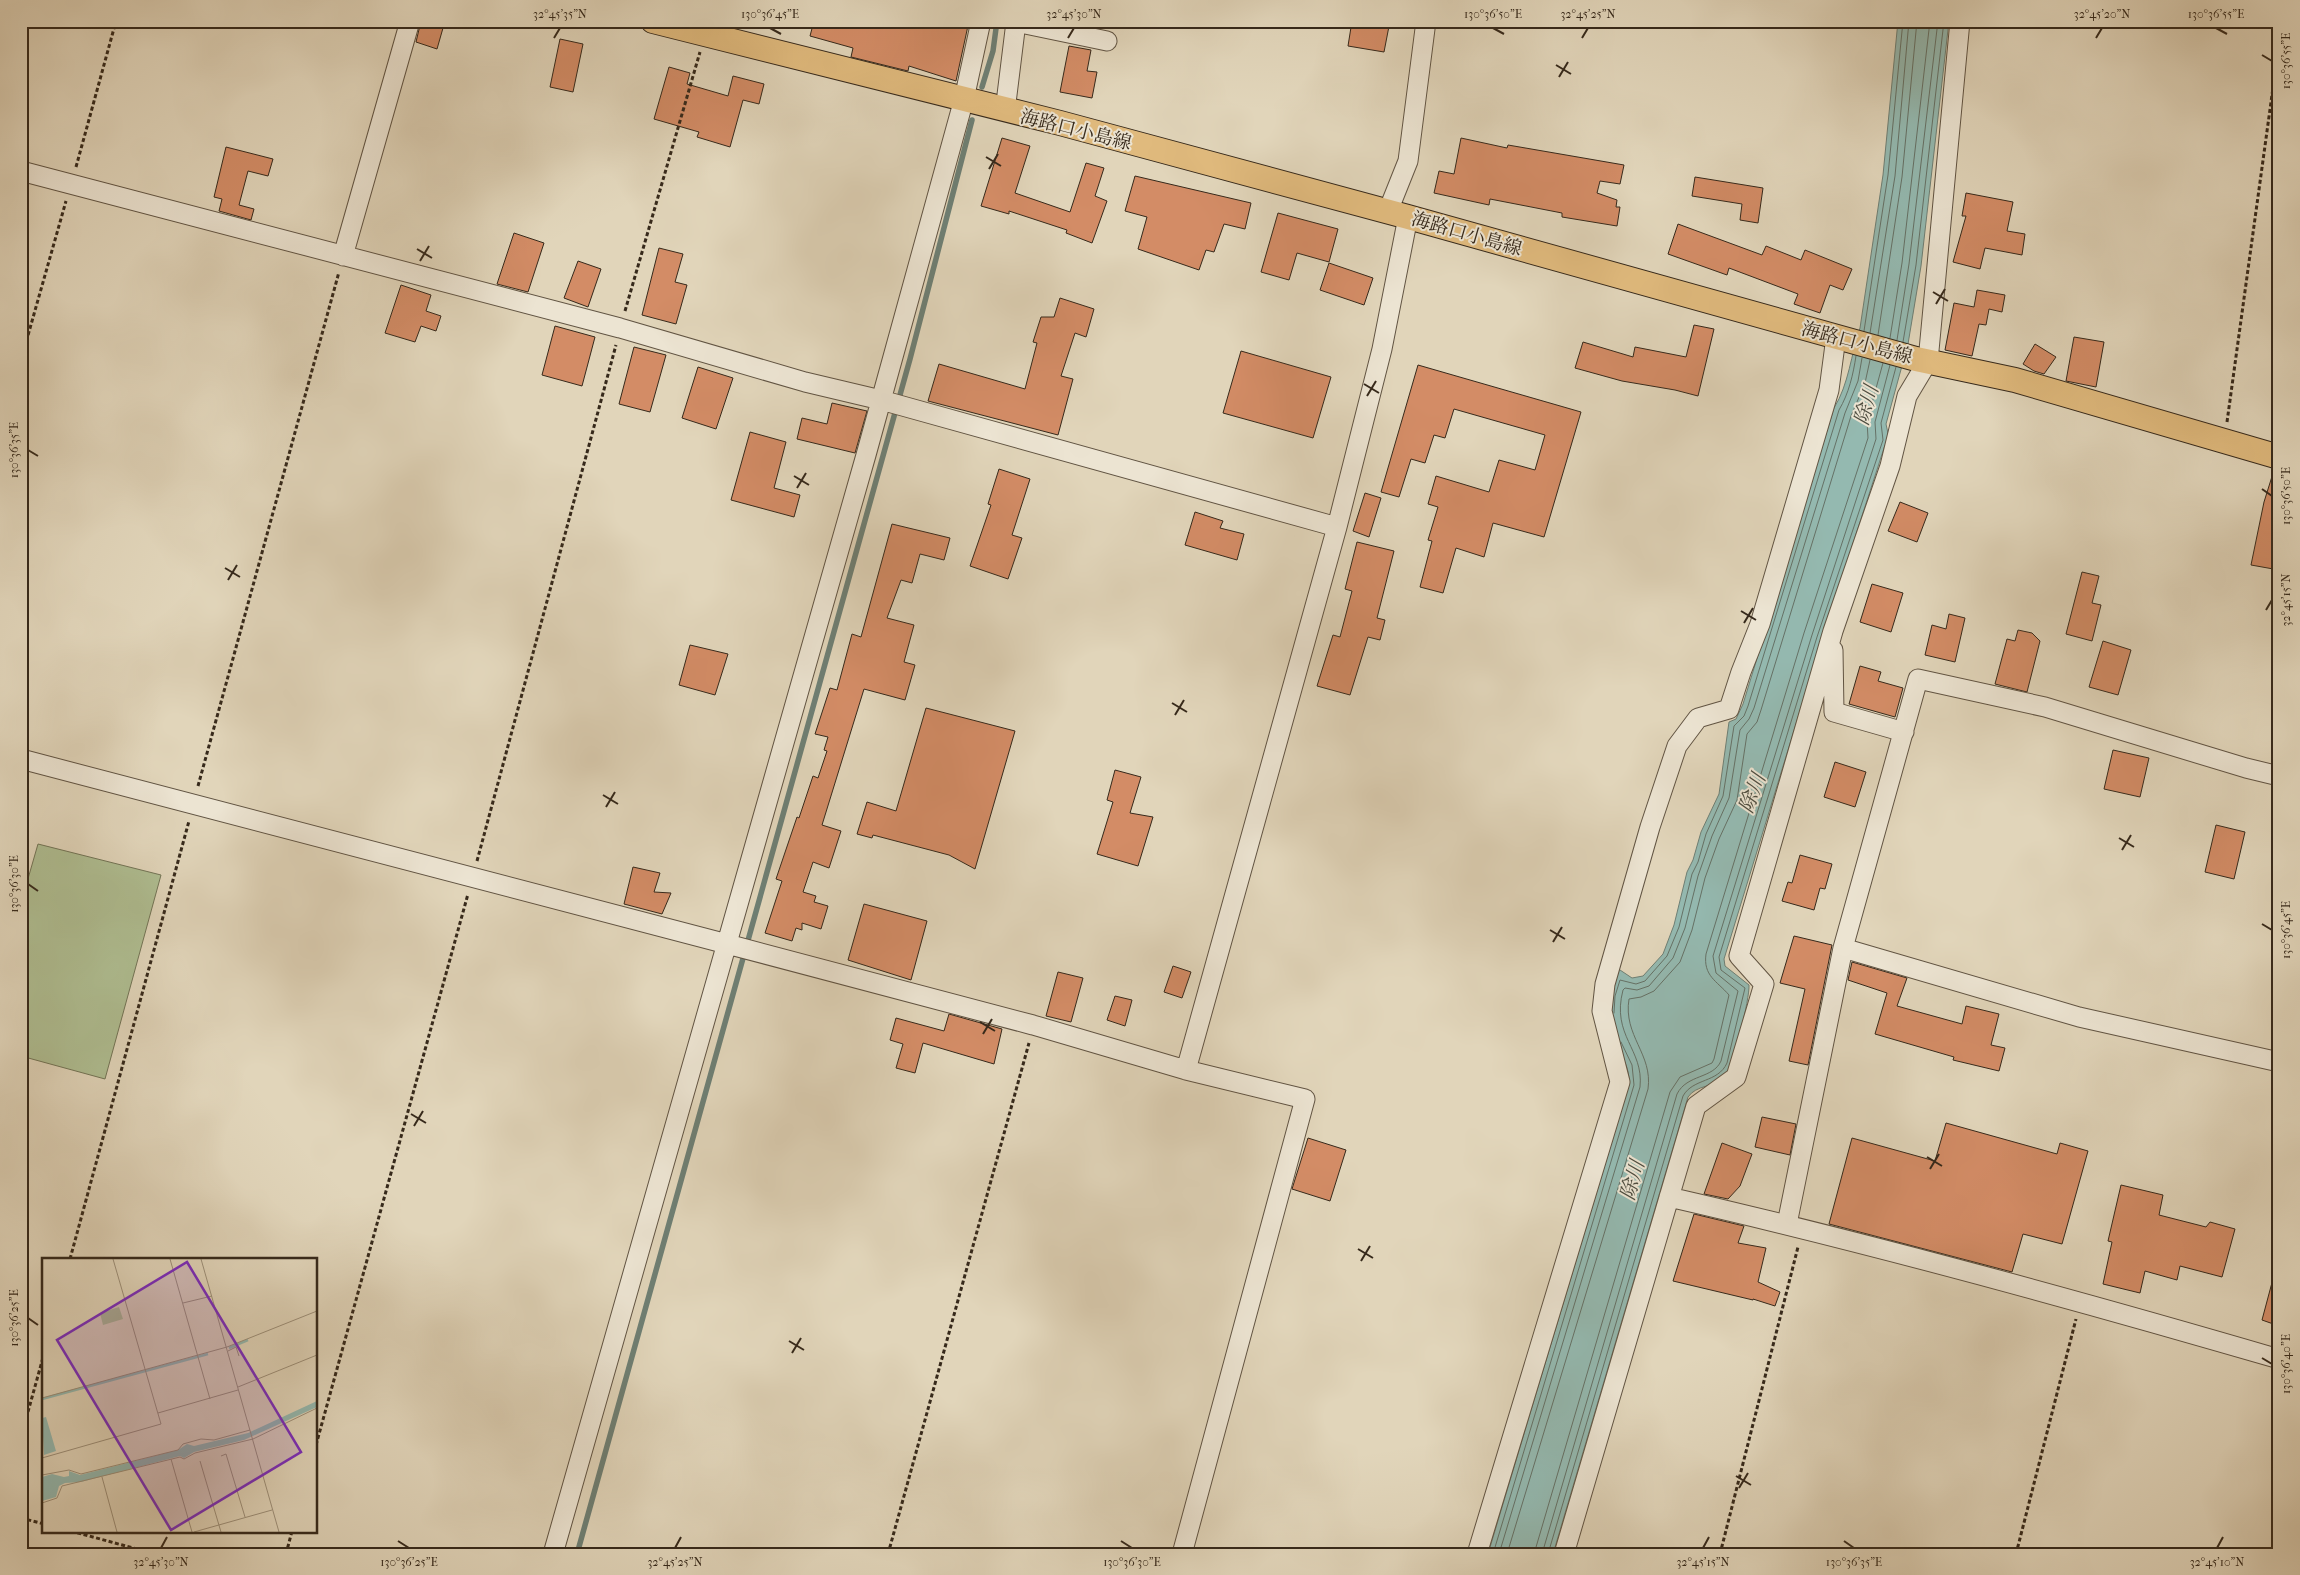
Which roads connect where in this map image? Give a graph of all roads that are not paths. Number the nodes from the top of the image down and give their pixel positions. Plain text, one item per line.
1 (410, 21) edge
2 (653, 21) edge
3 (981, 21) edge
4 (1426, 21) edge
5 (1960, 21) edge
6 (1016, 22) edge
7 (1107, 41) dead end
8 (964, 100) junction
9 (1005, 111) junction
10 (21, 171) edge
11 (1398, 214) junction
12 (343, 256) junction
13 (1836, 337) junction
14 (1922, 360) junction
15 (881, 400) junction
16 (2279, 457) edge
17 (1337, 527) junction
18 (1833, 631) junction
19 (1904, 732) junction
20 (21, 759) edge
21 (2279, 776) edge
22 (728, 944) junction
23 (1843, 948) junction
24 (2279, 1062) edge
25 (1186, 1070) junction
26 (1669, 1197) junction
27 (1795, 1226) junction
28 (2279, 1358) edge
29 (552, 1554) edge
30 (1182, 1554) edge
31 (1477, 1554) edge
32 (1564, 1554) edge

1 - 12 street
2 - 8 main road, 海路口小島線
3 - 8 street
4 - 11 street
5 - 14 street
6 - 7 street
6 - 9 street
8 - 9 main road, 海路口小島線
8 - 15 street
9 - 11 main road, 海路口小島線
10 - 12 street
11 - 13 main road, 海路口小島線
11 - 17 street
12 - 15 street
13 - 14 main road, 海路口小島線
13 - 31 street
14 - 16 main road, 海路口小島線
14 - 18 street
15 - 17 street
15 - 22 street
17 - 25 street
18 - 19 street
18 - 26 street
19 - 21 street
19 - 23 street
20 - 22 street
22 - 25 street
22 - 29 street
23 - 24 street
23 - 27 street
25 - 30 street
26 - 27 street
26 - 32 street
27 - 28 street

